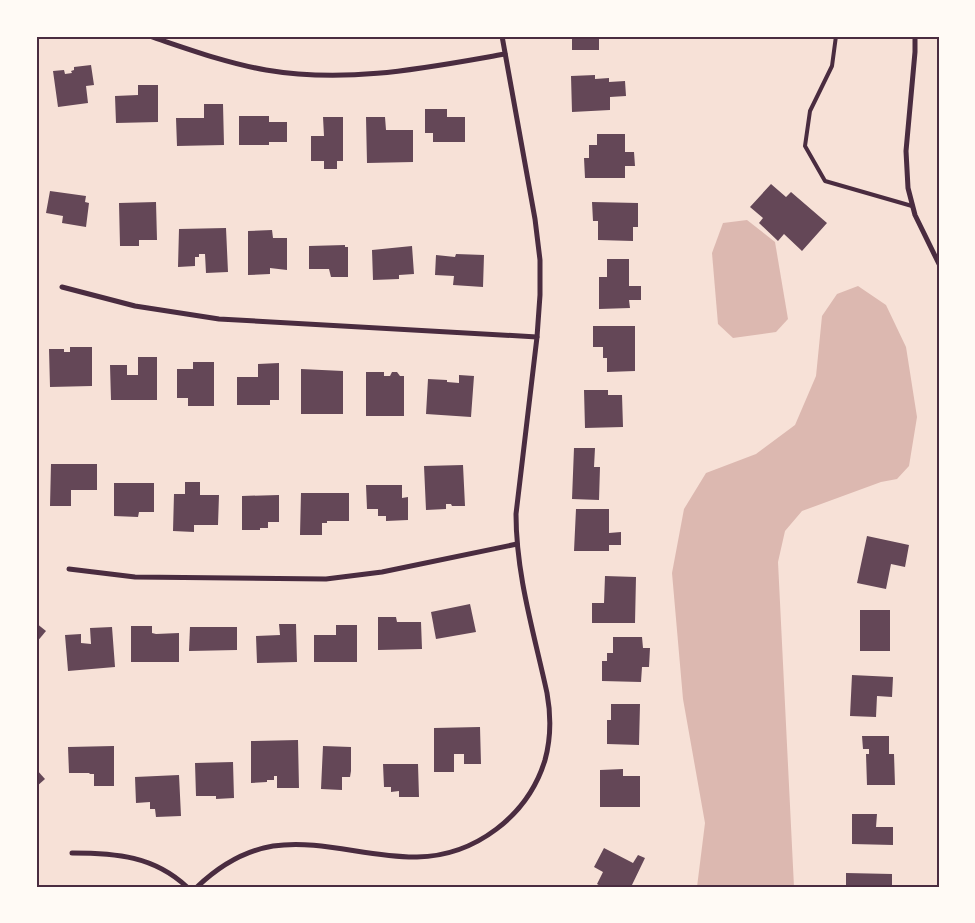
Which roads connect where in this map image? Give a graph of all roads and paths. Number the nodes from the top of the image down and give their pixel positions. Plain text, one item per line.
1 (149, 36) edge
2 (502, 36) edge
3 (836, 36) edge
4 (915, 36) edge
5 (505, 54) junction
6 (912, 206) junction
7 (939, 264) edge
8 (62, 287) dead end
9 (537, 336) junction
10 (518, 544) junction
11 (69, 569) dead end
12 (72, 853) dead end
13 (187, 887) edge
14 (197, 887) edge

1 - 5 street
2 - 5 street
3 - 6 lane
4 - 6 street
5 - 9 street
6 - 7 street
8 - 9 street
9 - 10 street
10 - 11 street
10 - 14 street
12 - 13 street

